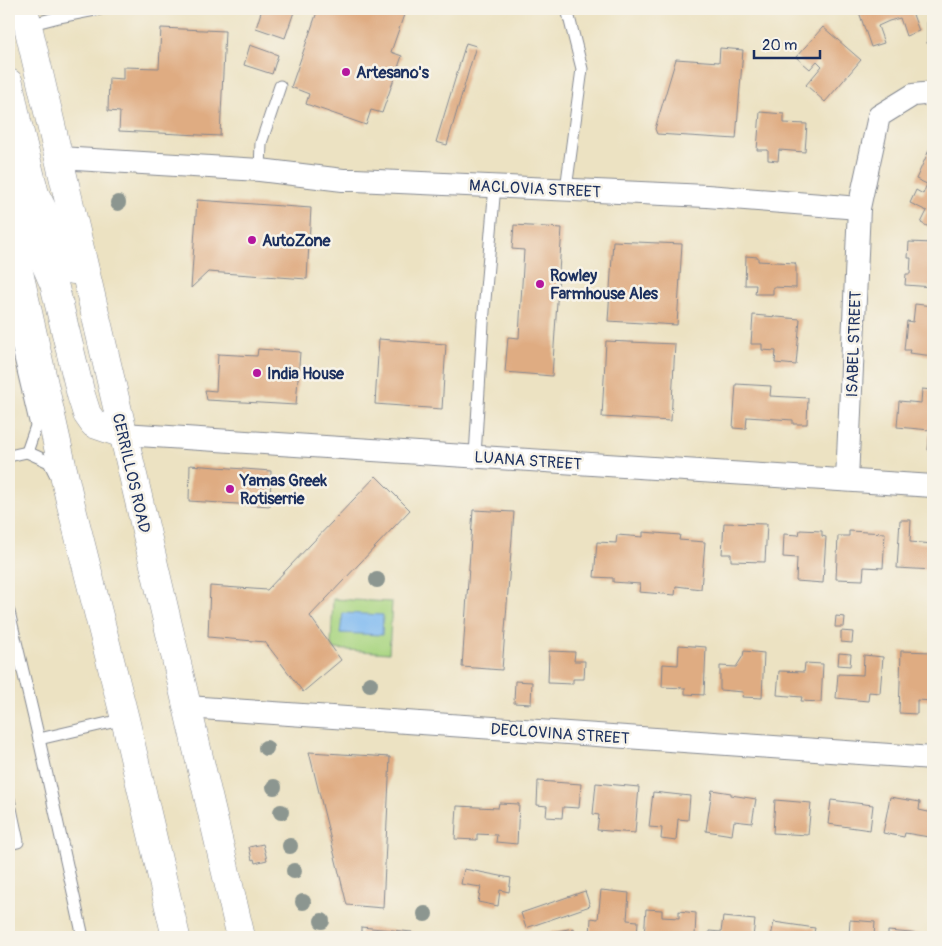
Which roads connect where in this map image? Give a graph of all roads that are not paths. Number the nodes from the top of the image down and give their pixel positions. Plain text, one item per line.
1 (100, 9) edge
2 (567, 9) edge
3 (26, 17) edge
4 (9, 83) edge
5 (280, 86) dead end
6 (933, 93) edge
7 (59, 158) junction
8 (260, 170) junction
9 (9, 181) edge
10 (495, 186) junction
11 (566, 189) junction
12 (859, 208) junction
13 (9, 227) edge
14 (12, 296) edge
15 (94, 311) junction
16 (123, 434) junction
17 (27, 452) junction
18 (9, 456) edge
19 (475, 456) junction
20 (847, 480) junction
21 (933, 486) edge
22 (70, 502) junction
23 (9, 612) edge
24 (187, 708) junction
25 (125, 719) junction
26 (39, 739) junction
27 (933, 758) edge
28 (9, 799) edge
29 (9, 844) edge
30 (83, 937) edge
31 (176, 937) edge
32 (240, 937) edge

1 - 3 lane
2 - 11 lane
3 - 7 main road, CERRILLOS ROAD
4 - 15 main road
5 - 8 lane
6 - 12 street
7 - 8 street, MACLOVIA STREET
7 - 15 main road, CERRILLOS ROAD
8 - 10 street, MACLOVIA STREET
9 - 16 main road
10 - 11 street, MACLOVIA STREET
10 - 19 lane
11 - 12 street, MACLOVIA STREET
12 - 20 street, ISABEL STREET
13 - 14 main road
14 - 17 lane
14 - 22 main road
15 - 16 main road, CERRILLOS ROAD
16 - 19 street, LUANA STREET
16 - 24 main road, CERRILLOS ROAD
17 - 18 lane
17 - 22 lane
19 - 20 street, LUANA STREET
20 - 21 street, LUANA STREET
22 - 25 main road
23 - 26 lane
24 - 27 street, DECLOVINA STREET
24 - 32 main road, CERRILLOS ROAD
25 - 26 lane
25 - 31 main road
26 - 30 lane
28 - 29 lane

